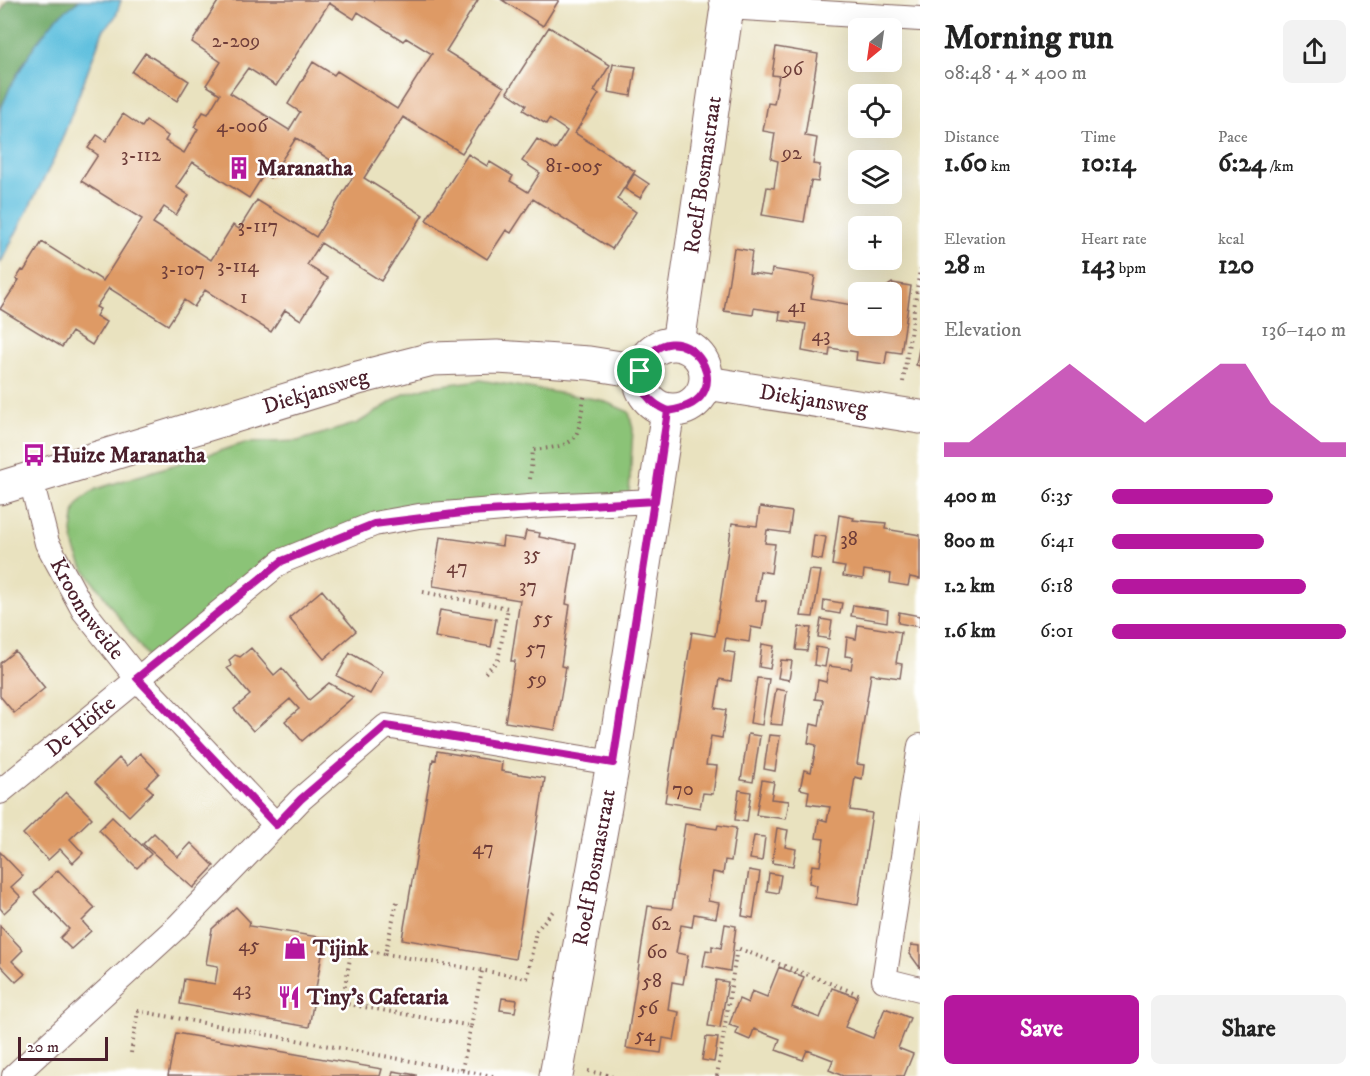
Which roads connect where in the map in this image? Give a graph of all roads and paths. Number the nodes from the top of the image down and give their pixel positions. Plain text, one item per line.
1 (728, 2) edge
2 (920, 19) edge
3 (920, 269) edge
4 (678, 344) junction
5 (640, 371) junction
6 (707, 383) junction
7 (585, 392) dead end
8 (668, 411) junction
9 (909, 415) edge
10 (31, 480) junction
11 (0, 488) edge
12 (655, 501) junction
13 (527, 508) junction
14 (423, 592) dead end
15 (483, 675) dead end
16 (137, 678) junction
17 (920, 746) edge
18 (613, 763) junction
19 (0, 792) edge
20 (276, 825) junction
21 (396, 902) dead end
22 (553, 911) dead end
23 (385, 954) junction
24 (482, 970) junction
25 (884, 980) junction
26 (920, 989) edge
27 (471, 1026) junction
28 (131, 1053) dead end
29 (462, 1070) junction
30 (14, 1076) edge
31 (493, 1076) edge
32 (556, 1076) edge
33 (717, 1076) edge

1 - 2 street
1 - 4 main road, Roelf Bosmastraat
3 - 9 path
4 - 5 main road
4 - 6 main road
5 - 8 main road
5 - 10 main road, Diekjansweg
6 - 8 main road
6 - 9 main road, Diekjansweg
7 - 13 path
8 - 12 main road, Roelf Bosmastraat
10 - 11 main road, Diekjansweg
10 - 16 street, Kroonnweide
12 - 13 street, De Höfte
12 - 18 main road, Roelf Bosmastraat
13 - 16 street, De Höfte
14 - 15 path
16 - 19 street, De Höfte
16 - 20 street, Kroonnweide
17 - 25 street
18 - 20 street
18 - 32 main road, Roelf Bosmastraat
20 - 30 street
21 - 23 path
22 - 24 path
23 - 24 path
23 - 27 path
24 - 27 path
25 - 26 street
25 - 33 path
27 - 29 path
28 - 29 path
29 - 31 path

